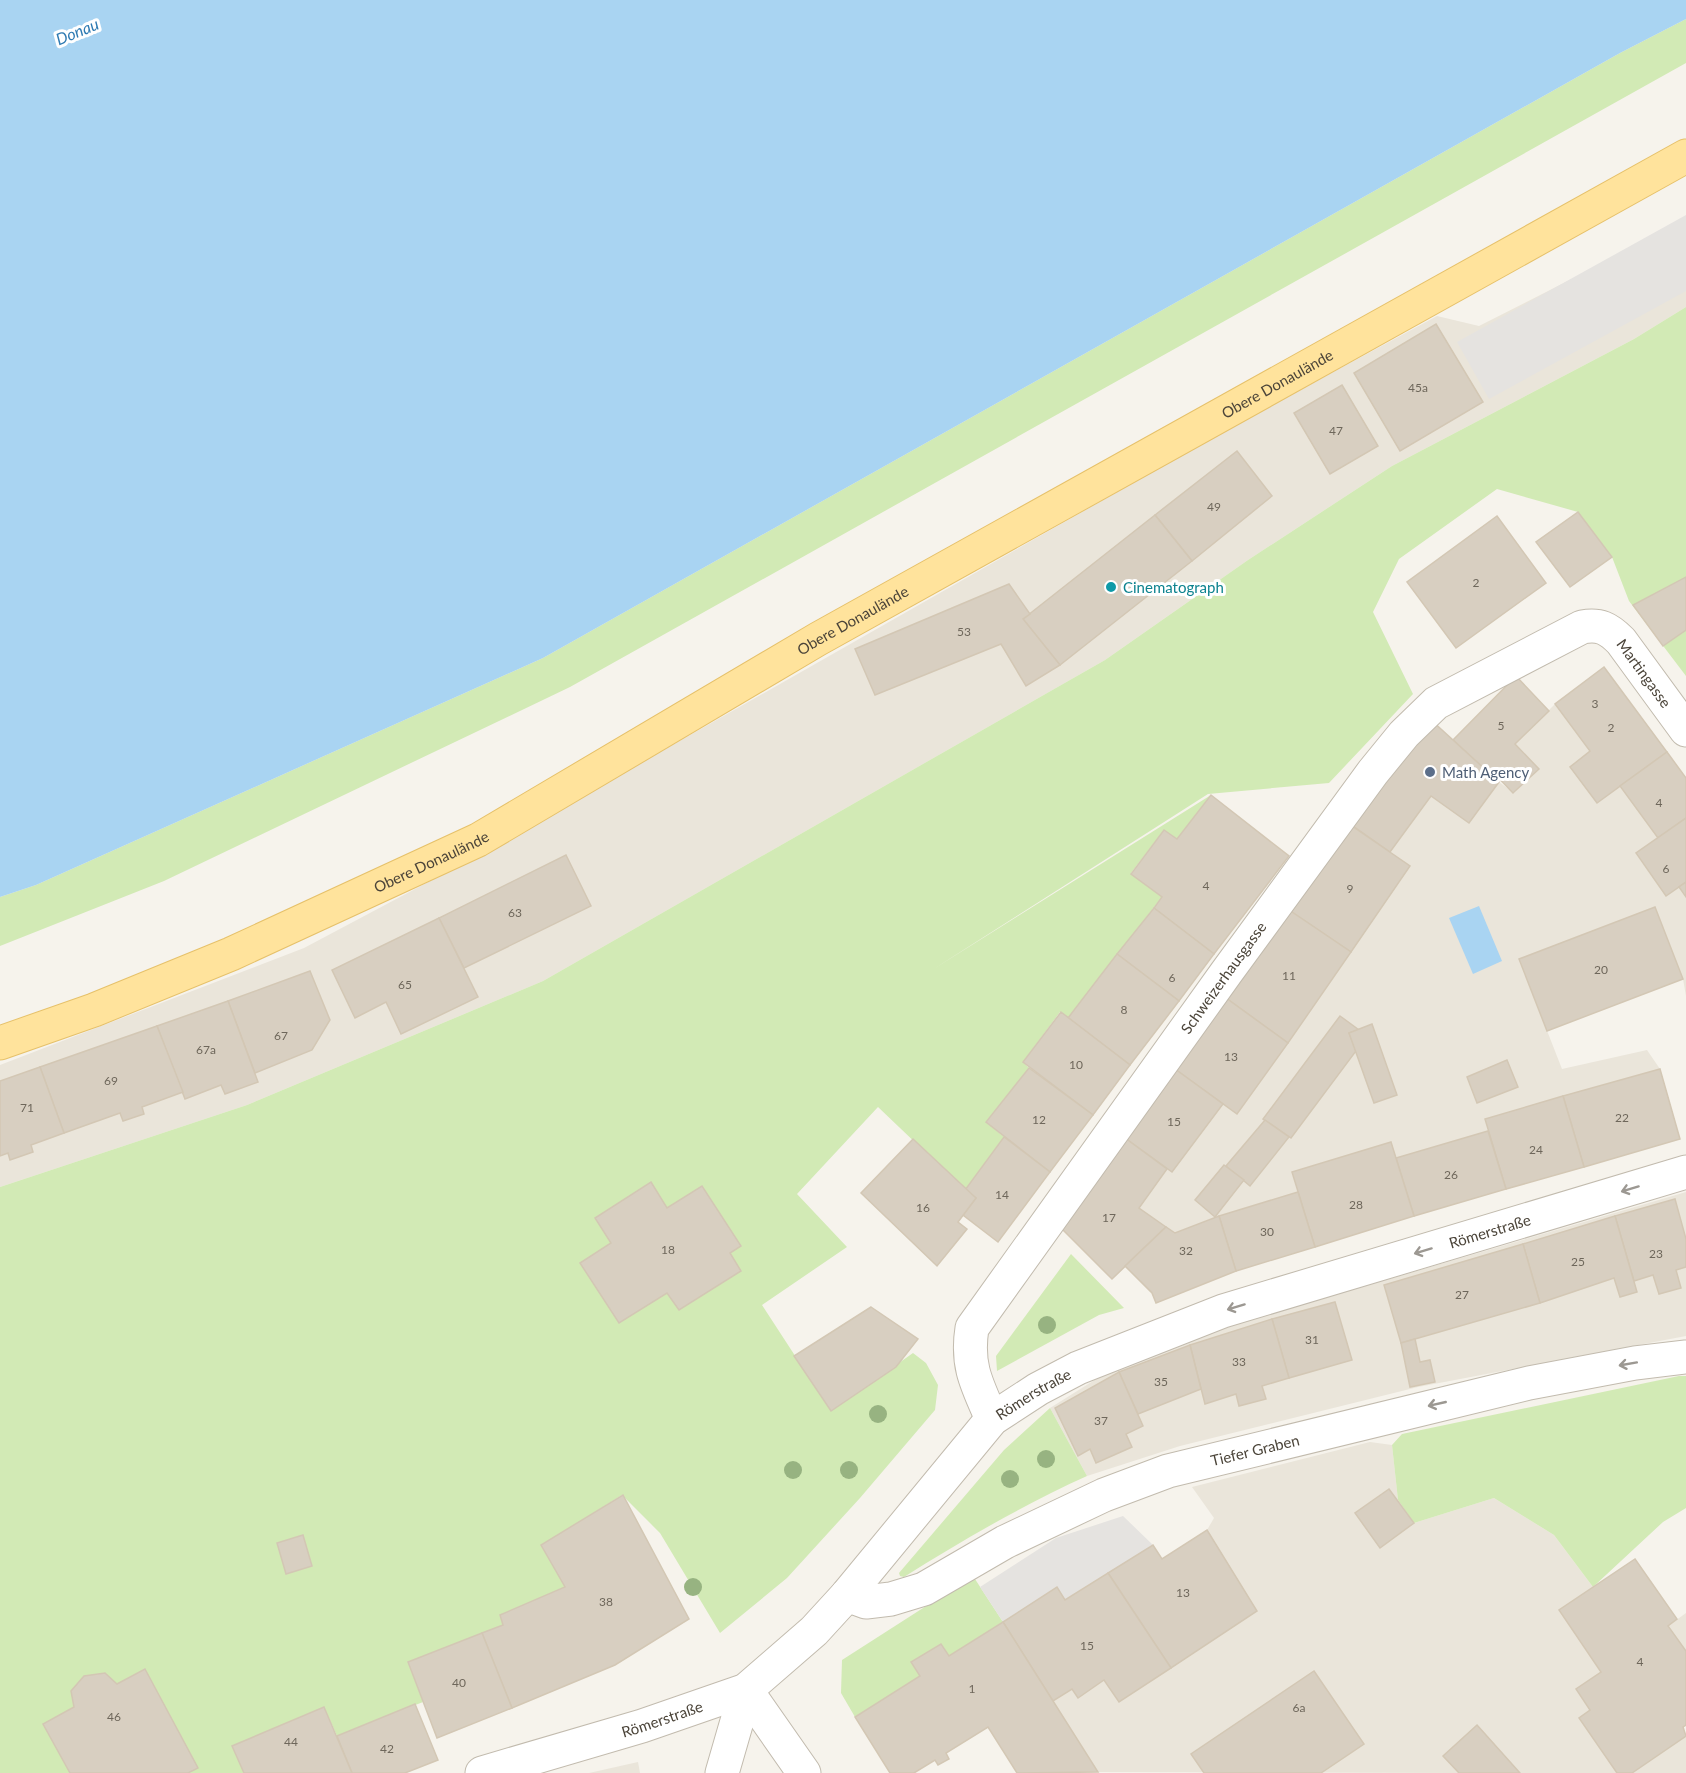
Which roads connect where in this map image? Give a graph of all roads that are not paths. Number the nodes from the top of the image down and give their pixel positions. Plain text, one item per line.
1 (1686, 156) edge
2 (1597, 625) joint
3 (1686, 730) edge
4 (0, 1042) edge
5 (1686, 1172) edge
6 (1686, 1357) edge
7 (992, 1419) junction
8 (847, 1595) junction
9 (746, 1690) junction
10 (482, 1773) edge
11 (722, 1773) edge
12 (804, 1773) edge

1 - 4 main road, Obere Donaulände
2 - 3 street, Martingasse
2 - 7 street, Schweizerhausgasse
5 -> 7 street, Römerstraße
6 -> 8 street, Tiefer Graben
7 - 8 street, Römerstraße
8 - 9 street, Römerstraße
9 - 10 street, Römerstraße
9 - 11 street
9 - 12 street

